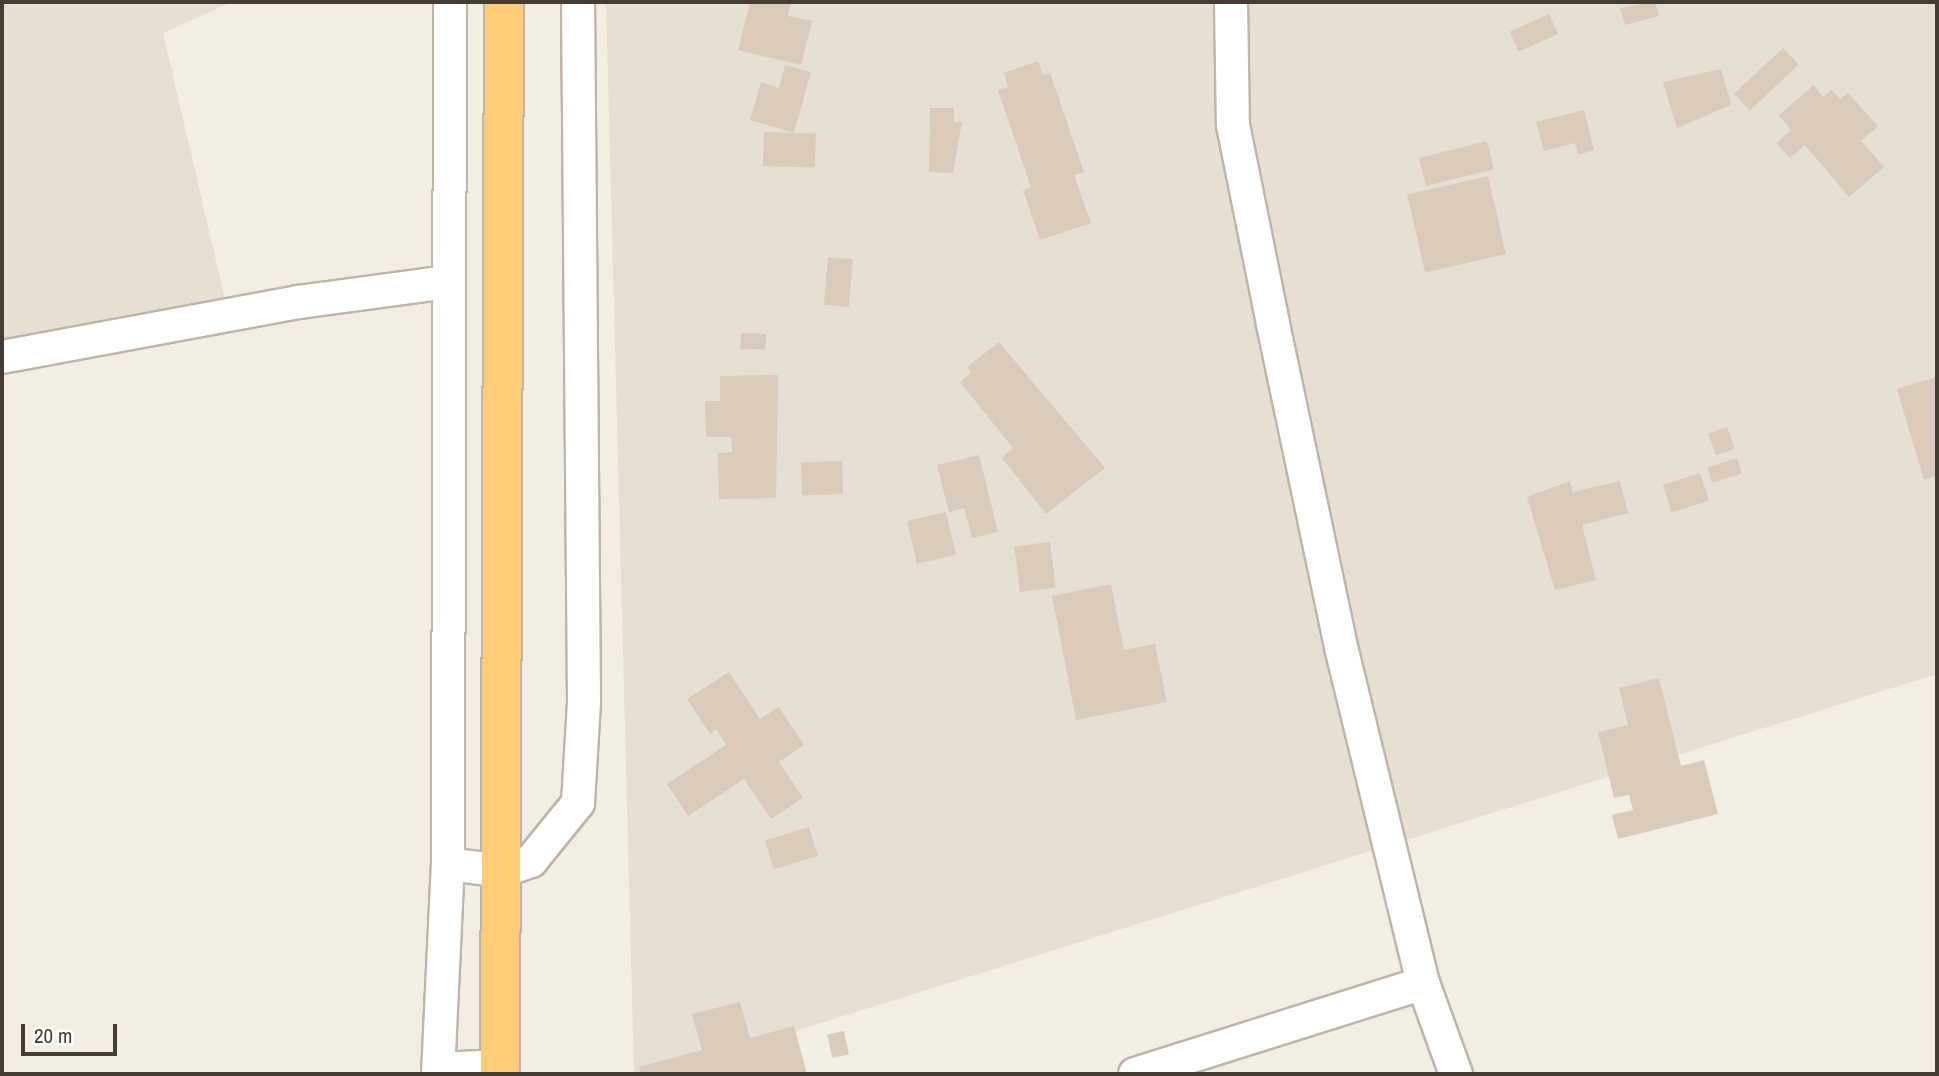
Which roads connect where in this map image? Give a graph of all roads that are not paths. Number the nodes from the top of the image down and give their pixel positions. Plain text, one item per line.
1 (450, 2) edge
2 (504, 2) edge
3 (578, 2) edge
4 (1231, 2) edge
5 (446, 282) junction
6 (2, 357) edge
7 (449, 864) junction
8 (502, 871) junction
9 (1423, 983) junction
10 (500, 1070) edge
11 (438, 1072) edge
12 (1135, 1074) edge
13 (1457, 1074) edge

1 - 5 street
2 - 8 highway
3 - 8 street
4 - 9 street
5 - 6 street
5 - 7 street
7 - 8 street
7 - 11 street
8 - 10 highway
9 - 12 street
9 - 13 street
10 - 11 street

